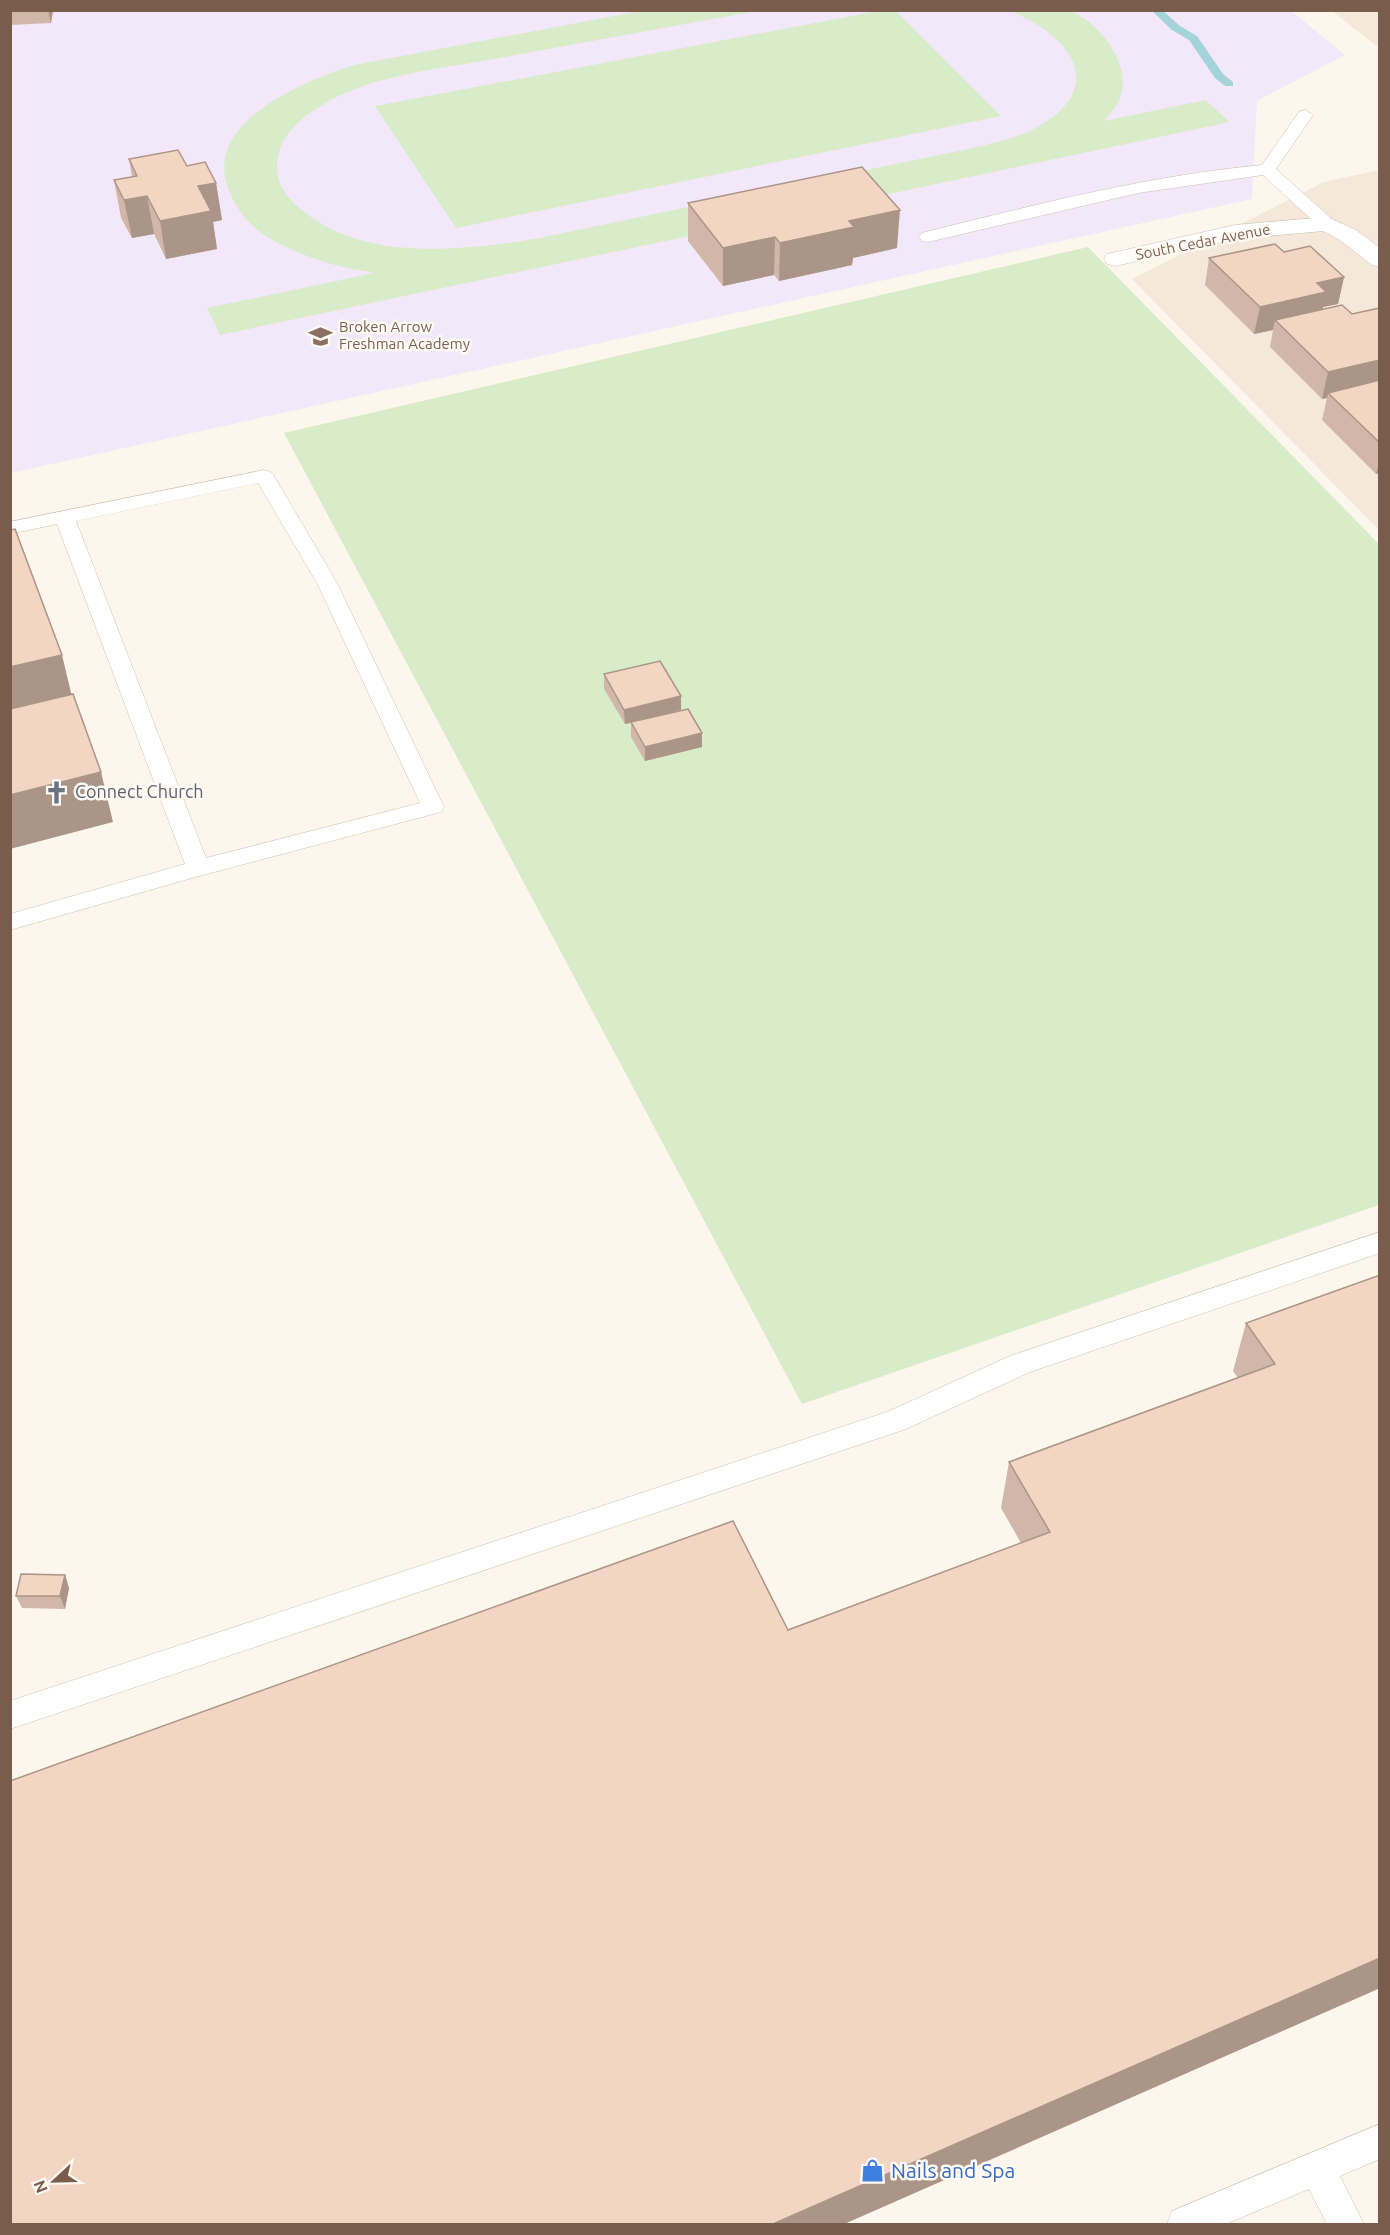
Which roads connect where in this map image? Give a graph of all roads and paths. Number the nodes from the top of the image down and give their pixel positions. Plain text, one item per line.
1 (1305, 115) dead end
2 (1267, 170) junction
3 (1327, 224) junction
4 (928, 237) dead end
5 (1115, 259) dead end
6 (1380, 260) edge
7 (64, 516) junction
8 (10, 528) edge
9 (198, 868) junction
10 (10, 922) edge
11 (1380, 1242) edge
12 (10, 1715) edge
13 (1380, 2141) edge
14 (1317, 2169) junction
15 (1185, 2224) edge
16 (1346, 2224) edge

1 - 2 lane
2 - 3 lane
2 - 4 lane
3 - 5 street, South Cedar Avenue
3 - 6 street
7 - 8 lane
7 - 9 lane
7 - 9 lane
9 - 10 lane
11 - 12 lane
13 - 14 lane
14 - 15 lane
14 - 16 lane

